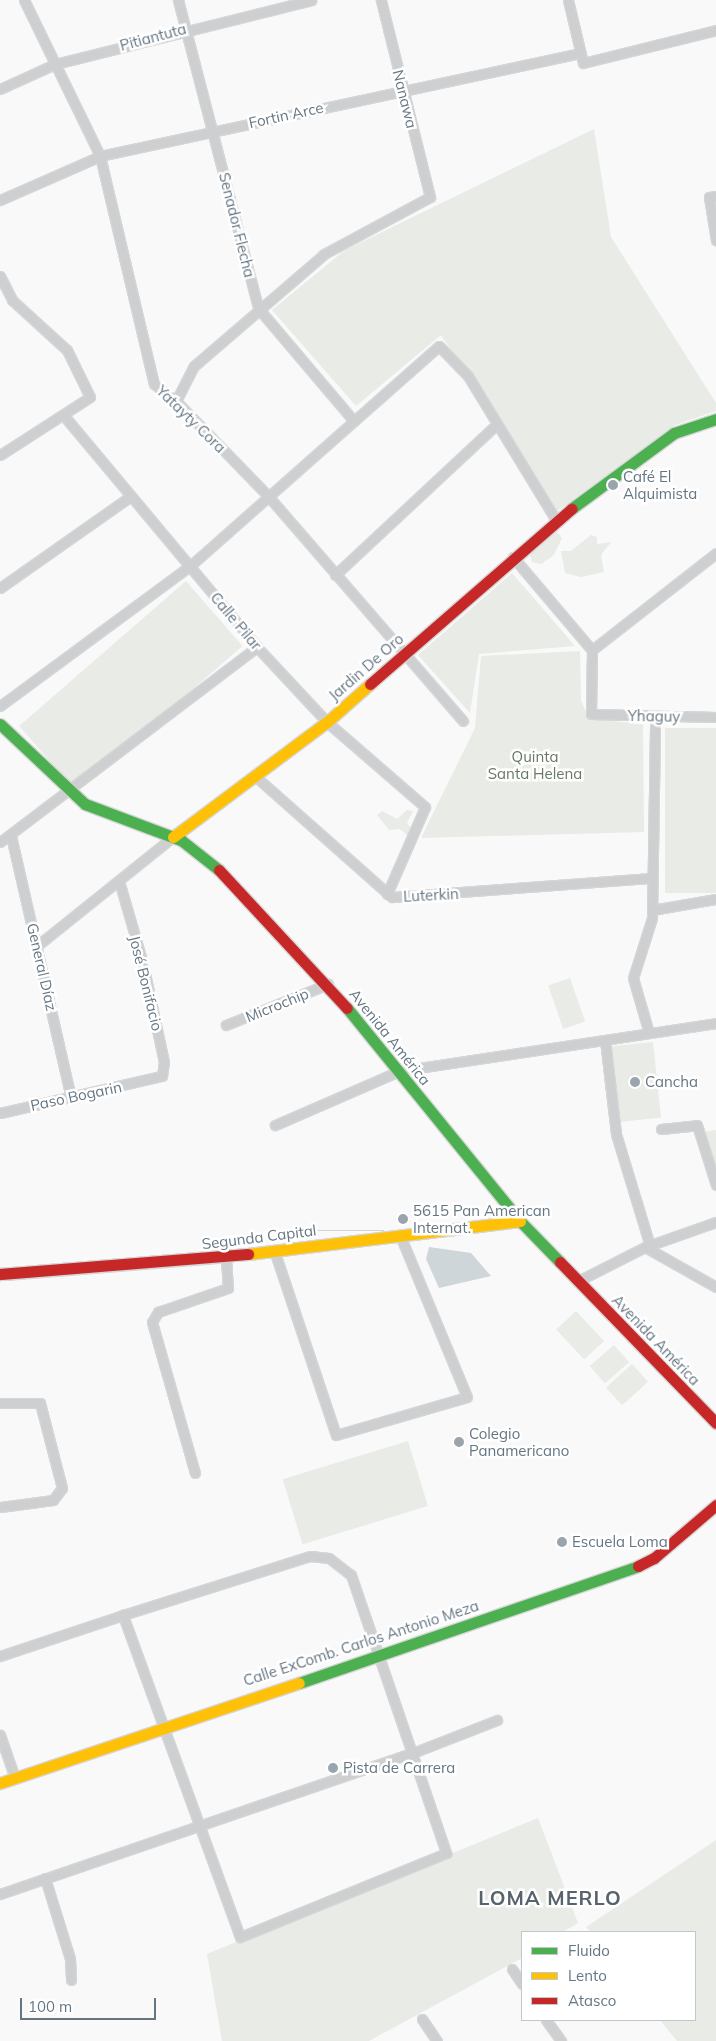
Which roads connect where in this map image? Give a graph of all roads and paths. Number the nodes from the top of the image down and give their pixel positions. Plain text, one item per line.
1 (24, 0) edge
2 (178, 0) edge
3 (311, 0) edge
4 (381, 0) edge
5 (568, 0) edge
6 (186, 28) junction
7 (716, 30) edge
8 (580, 53) junction
9 (55, 64) junction
10 (0, 89) edge
11 (402, 91) junction
12 (214, 130) junction
13 (100, 156) junction
14 (716, 196) edge
15 (0, 200) edge
16 (716, 240) edge
17 (0, 276) edge
18 (258, 308) junction
19 (176, 401) junction
20 (65, 416) junction
21 (716, 419) edge
22 (353, 420) junction
23 (497, 424) junction
24 (0, 455) edge
25 (131, 496) junction
26 (268, 497) junction
27 (556, 520) junction
28 (716, 553) edge
29 (513, 557) junction
30 (190, 566) junction
31 (335, 575) junction
32 (0, 588) edge
33 (257, 647) junction
34 (592, 650) junction
35 (404, 654) junction
36 (0, 706) edge
37 (655, 716) junction
38 (716, 717) edge
39 (463, 721) dead end
40 (327, 722) junction
41 (0, 724) edge
42 (254, 776) junction
43 (66, 789) junction
44 (11, 836) junction
45 (174, 837) junction
46 (0, 842) edge
47 (652, 878) junction
48 (119, 881) junction
49 (387, 894) junction
50 (716, 899) edge
51 (652, 910) junction
52 (38, 945) junction
53 (328, 984) junction
54 (716, 1024) edge
55 (226, 1025) dead end
56 (649, 1033) junction
57 (605, 1040) junction
58 (399, 1071) junction
59 (153, 1080) joint
60 (71, 1098) junction
61 (0, 1113) edge
62 (275, 1125) dead end
63 (661, 1129) dead end
64 (716, 1185) edge
65 (520, 1221) junction
66 (716, 1222) edge
67 (400, 1235) junction
68 (647, 1246) junction
69 (274, 1250) junction
70 (226, 1257) junction
71 (0, 1274) edge
72 (578, 1282) junction
73 (716, 1287) edge
74 (0, 1403) edge
75 (716, 1423) edge
76 (194, 1473) dead end
77 (716, 1504) edge
78 (0, 1507) edge
79 (123, 1615) junction
80 (378, 1652) junction
81 (0, 1656) edge
82 (496, 1720) dead end
83 (161, 1726) junction
84 (0, 1735) edge
85 (415, 1752) junction
86 (15, 1778) junction
87 (0, 1783) edge
88 (198, 1825) junction
89 (45, 1878) junction
90 (0, 1894) edge
91 (512, 1969) dead end
92 (71, 1980) dead end
93 (521, 1982) edge
94 (422, 2019) dead end
95 (547, 2021) edge
96 (437, 2041) edge
97 (561, 2041) edge

1 - 9 street, Yatayty Cora
2 - 6 street, Senador Flecha
3 - 6 street, Pitiantuta
4 - 11 street, Nanawa
5 - 8 street
6 - 9 street, Pitiantuta
6 - 12 street, Senador Flecha
7 - 8 street
8 - 11 street, Fortin Arce
9 - 10 street, Pitiantuta
9 - 13 street, Yatayty Cora
11 - 12 street, Fortin Arce
11 - 18 street, Nanawa
12 - 13 street, Fortin Arce
12 - 18 street, Senador Flecha
13 - 15 street, Fortin Arce
13 - 19 street, Yatayty Cora
14 - 16 street
17 - 20 street
18 - 19 street
18 - 22 street, Senador Flecha
19 - 26 street, Yatayty Cora
20 - 24 street
20 - 25 street, Calle Pilar
21 - 27 street, Jardin De Oro
22 - 23 street
22 - 26 street
23 - 27 street
23 - 31 street
25 - 30 street, Calle Pilar
25 - 32 street
26 - 30 street
26 - 31 street, Yatayty Cora
27 - 29 street, Jardin De Oro
28 - 34 street
29 - 34 street
29 - 35 street, Jardin De Oro
30 - 33 street, Calle Pilar
30 - 36 street
31 - 35 street, Yatayty Cora
33 - 40 street, Calle Pilar
33 - 43 street
34 - 37 street, Yhaguy
35 - 39 street, Yatayty Cora
35 - 40 street, Jardin De Oro
37 - 38 street, Yhaguy
37 - 47 street
40 - 42 street, Jardin De Oro
40 - 49 street, Calle Pilar
41 - 43 street, Avenida América
42 - 45 street, Jardin De Oro
42 - 49 street, Luterkin
43 - 44 street
43 - 45 street, Avenida América
44 - 46 street
44 - 52 street, General Díaz
45 - 48 street, Jardin De Oro
45 - 53 street, Avenida América
47 - 49 street, Luterkin
47 - 51 street
48 - 52 street, Jardin De Oro
48 - 59 street, José Bonifacio
50 - 51 street
51 - 56 street
52 - 60 street, General Díaz
53 - 55 street, Microchip
53 - 58 street, Avenida América
54 - 56 street
56 - 57 street
57 - 58 street
57 - 68 street
58 - 62 street
58 - 65 street, Avenida América
59 - 60 street, Paso Bogarin
60 - 61 street, Paso Bogarin
63 - 64 street
65 - 67 street, Segunda Capital
65 - 72 street, Avenida América
66 - 68 street
67 - 69 street, Segunda Capital
67 - 69 street
68 - 72 street
68 - 73 street
69 - 70 street, Segunda Capital
70 - 71 street, Segunda Capital
70 - 76 street
72 - 75 street, Avenida América
74 - 78 street
77 - 80 street, Calle ExComb. Carlos Antonio Meza
79 - 80 street
79 - 81 street
79 - 83 street
80 - 83 street, Calle ExComb. Carlos Antonio Meza
80 - 85 street
82 - 85 street
83 - 86 street, Calle ExComb. Carlos Antonio Meza
83 - 88 street
84 - 86 street
85 - 88 street
85 - 88 street
86 - 87 street, Calle ExComb. Carlos Antonio Meza
88 - 89 street
89 - 90 street
89 - 92 street
91 - 93 street
94 - 96 street
95 - 97 street

